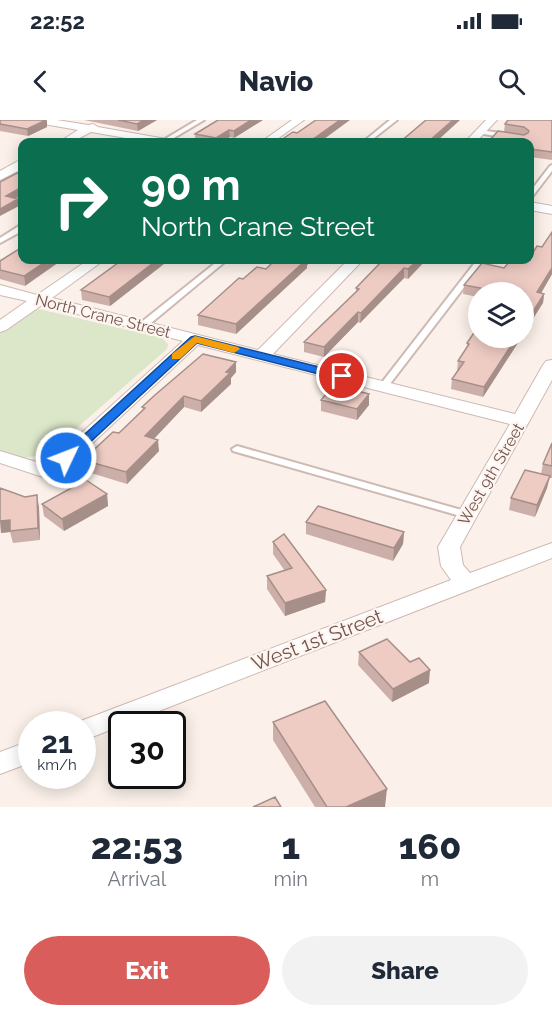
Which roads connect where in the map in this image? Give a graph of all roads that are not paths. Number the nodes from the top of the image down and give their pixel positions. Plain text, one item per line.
1 (38, 120) edge
2 (106, 120) edge
3 (201, 120) edge
4 (299, 120) edge
5 (394, 120) edge
6 (492, 120) edge
7 (89, 129) junction
8 (480, 132) junction
9 (512, 137) edge
10 (72, 138) edge
11 (142, 138) edge
12 (172, 138) edge
13 (272, 138) edge
14 (371, 138) edge
15 (474, 138) edge
16 (18, 166) edge
17 (552, 167) edge
18 (0, 176) edge
19 (534, 191) edge
20 (534, 207) edge
21 (552, 210) edge
22 (18, 230) edge
23 (0, 241) edge
24 (91, 264) edge
25 (218, 264) edge
26 (352, 264) edge
27 (478, 264) edge
28 (0, 290) edge
29 (39, 300) junction
30 (142, 326) junction
31 (0, 327) edge
32 (195, 339) junction
33 (261, 356) junction
34 (552, 365) edge
35 (383, 387) junction
36 (521, 421) junction
37 (237, 449) dead end
38 (0, 457) edge
39 (468, 515) junction
40 (552, 549) edge
41 (465, 583) junction
42 (96, 726) edge
43 (18, 756) edge
44 (0, 763) edge

1 - 7 street
2 - 7 street
3 - 12 lane
4 - 13 street
5 - 14 lane
6 - 8 street
7 - 10 street
7 - 11 street
8 - 9 lane
8 - 15 street
16 - 18 street
17 - 19 lane
20 - 21 street
22 - 23 lane
24 - 29 street
25 - 30 lane
26 - 33 street
27 - 35 lane
28 - 29 street, North Crane Street
29 - 30 street, North Crane Street
29 - 31 street
30 - 32 street, North Crane Street
32 - 33 street, North Crane Street
32 - 38 street
33 - 35 street, North Crane Street
34 - 36 street, West 9th Street
35 - 36 street, North Crane Street
36 - 39 street, West 9th Street
37 - 39 lane
39 - 41 street, West 9th Street
40 - 41 street, West 1st Street
41 - 42 street, West 1st Street
43 - 44 street

